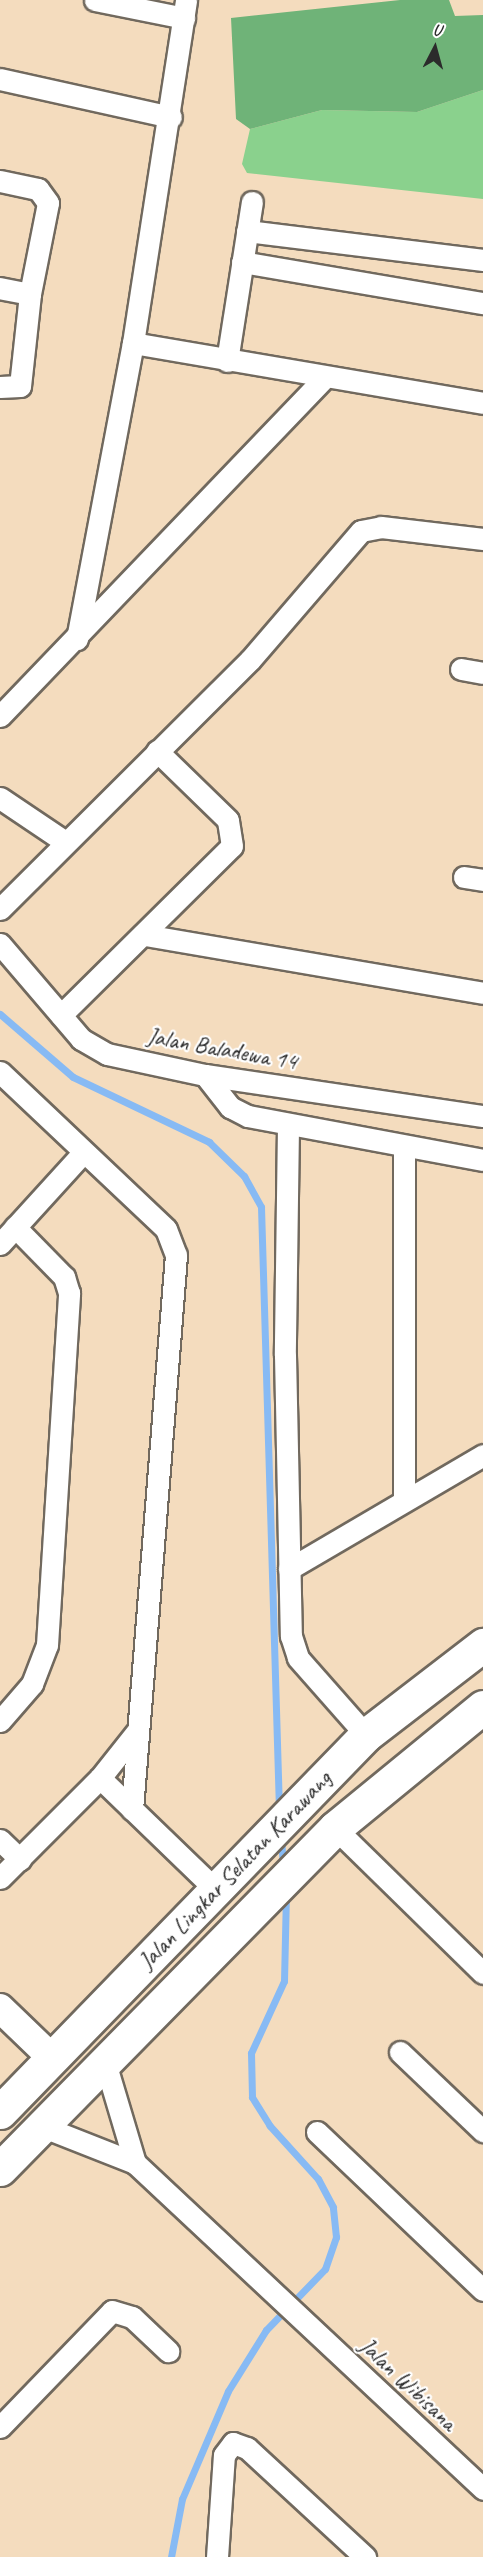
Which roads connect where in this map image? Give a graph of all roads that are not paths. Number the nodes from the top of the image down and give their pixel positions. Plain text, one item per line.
1 (95, 0) edge
2 (185, 9) edge
3 (0, 79) edge
4 (171, 117) junction
5 (0, 181) edge
6 (252, 202) dead end
7 (247, 231) junction
8 (483, 260) edge
9 (242, 262) junction
10 (0, 288) edge
11 (30, 294) junction
12 (483, 303) edge
13 (134, 343) junction
14 (227, 361) junction
15 (323, 379) junction
16 (0, 387) edge
17 (483, 403) edge
18 (483, 539) edge
19 (77, 639) junction
20 (461, 669) dead end
21 (483, 673) edge
22 (0, 716) edge
23 (157, 751) junction
24 (0, 798) edge
25 (64, 841) junction
26 (0, 909) edge
27 (145, 935) junction
28 (0, 944) edge
29 (483, 993) edge
30 (61, 1015) junction
31 (205, 1075) junction
32 (1, 1076) edge
33 (483, 1116) edge
34 (288, 1126) junction
35 (404, 1147) junction
36 (82, 1154) junction
37 (483, 1160) edge
38 (15, 1227) junction
39 (0, 1244) edge
40 (483, 1455) edge
41 (405, 1497) junction
42 (289, 1569) junction
43 (483, 1645) edge
44 (483, 1707) edge
45 (0, 1721) edge
46 (138, 1730) junction
47 (366, 1735) junction
48 (100, 1778) junction
49 (132, 1809) junction
50 (335, 1828) junction
51 (0, 1840) edge
52 (20, 1859) junction
53 (0, 1878) edge
54 (216, 1890) junction
55 (483, 1972) edge
56 (0, 2008) edge
57 (400, 2052) dead end
58 (51, 2057) junction
59 (104, 2059) junction
60 (0, 2112) edge
61 (41, 2126) junction
62 (483, 2131) edge
63 (317, 2132) dead end
64 (135, 2163) junction
65 (0, 2169) edge
66 (483, 2290) edge
67 (168, 2352) dead end
68 (0, 2427) edge
69 (483, 2489) edge
70 (217, 2557) edge
71 (365, 2557) edge

1 - 2 street
2 - 4 street
3 - 4 street
4 - 13 street
5 - 11 street
6 - 7 street
7 - 8 street
7 - 9 street
9 - 12 street
9 - 14 street
10 - 11 street
11 - 16 street
13 - 14 street
13 - 19 street
14 - 15 street
15 - 17 street
15 - 19 street
18 - 23 street
19 - 22 street
20 - 21 street
23 - 25 street
23 - 27 street
24 - 25 street
25 - 26 street
27 - 29 street
27 - 30 street
28 - 30 street, Jalan Baladewa 14
30 - 31 street, Jalan Baladewa 14
31 - 33 street, Jalan Baladewa 14
31 - 34 street
32 - 36 street
34 - 35 street
34 - 42 street
35 - 37 street
35 - 41 street
36 - 38 street
36 - 46 street
38 - 39 street
38 - 45 street
40 - 41 street
41 - 42 street
42 - 47 street
43 - 47 main road, Jalan Lingkar Selatan Karawang
44 - 50 main road, Jalan Lingkar Selatan Karawang
46 - 48 street
46 - 49 street
47 - 54 main road, Jalan Lingkar Selatan Karawang
48 - 49 street
48 - 52 street
49 - 54 street
50 - 55 street
50 - 59 main road, Jalan Lingkar Selatan Karawang
51 - 52 street
52 - 53 street
54 - 58 main road, Jalan Lingkar Selatan Karawang
56 - 58 street
57 - 62 street
58 - 60 main road, Jalan Lingkar Selatan Karawang
59 - 61 main road, Jalan Lingkar Selatan Karawang
59 - 64 street
61 - 64 street
61 - 65 main road, Jalan Lingkar Selatan Karawang
63 - 66 street
64 - 69 street, Jalan Wibisana
67 - 68 street
70 - 71 street

